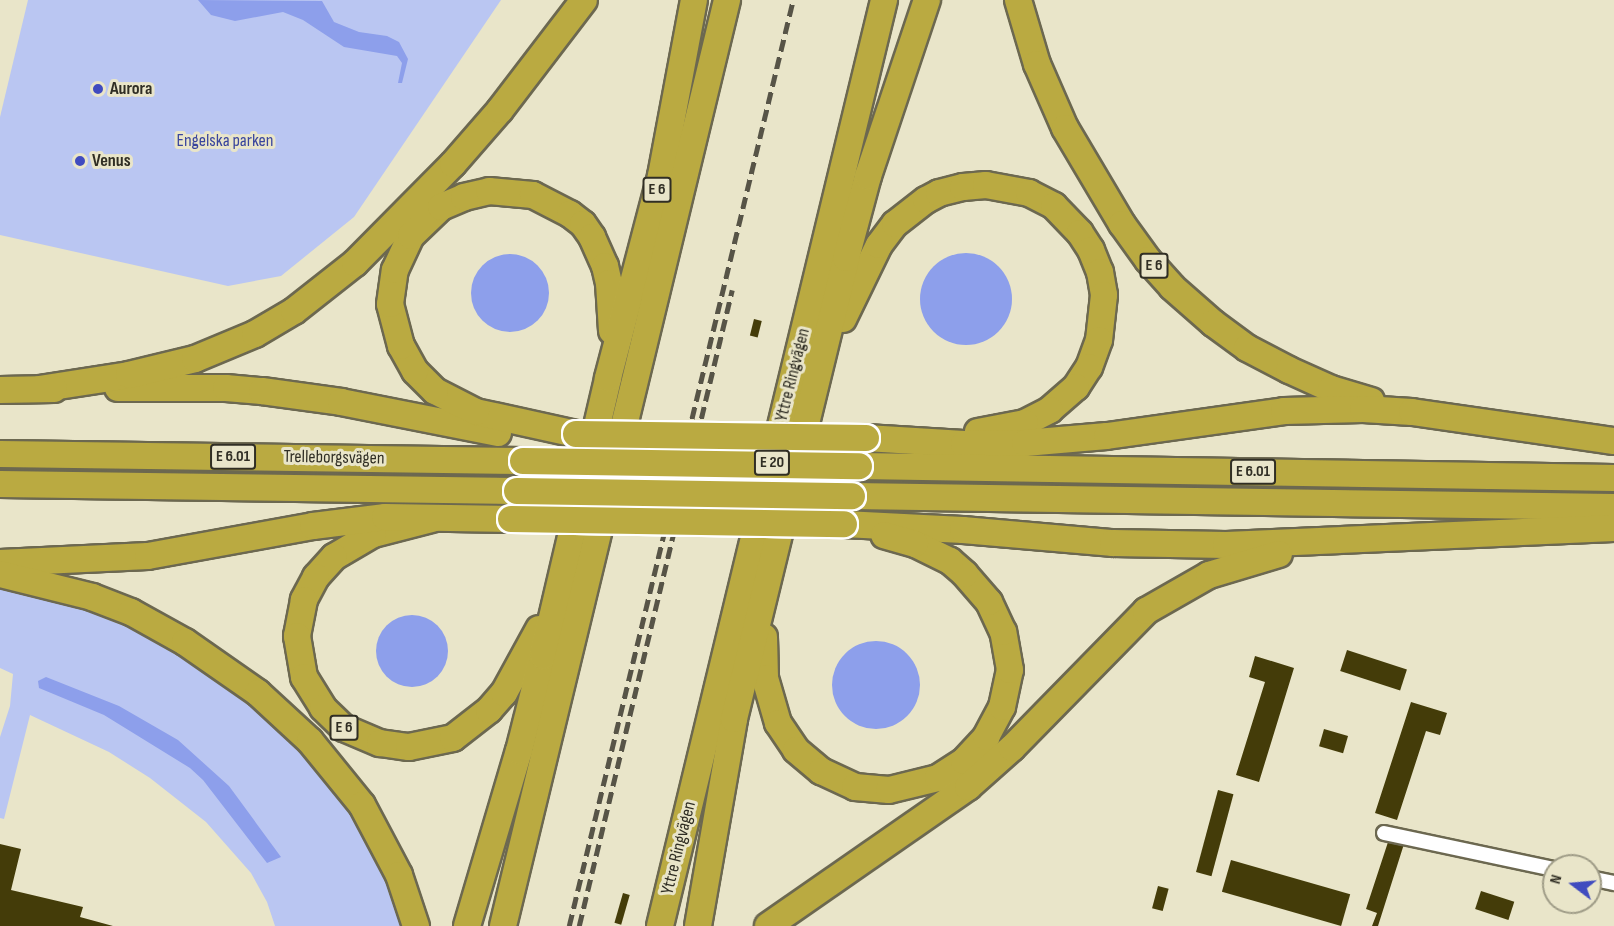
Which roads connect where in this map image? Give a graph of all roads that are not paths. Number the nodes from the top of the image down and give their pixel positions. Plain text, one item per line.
1 (584, 0) edge
2 (694, 0) edge
3 (726, 0) edge
4 (884, 0) edge
5 (927, 0) edge
6 (1018, 0) edge
7 (608, 378) junction
8 (815, 388) junction
9 (39, 389) junction
10 (0, 390) edge
11 (1412, 412) junction
12 (531, 431) junction
13 (906, 440) junction
14 (1614, 441) edge
15 (0, 454) edge
16 (1614, 478) edge
17 (0, 484) edge
18 (1614, 507) edge
19 (432, 519) junction
20 (844, 524) junction
21 (1614, 528) edge
22 (1319, 542) junction
23 (775, 550) junction
24 (0, 563) edge
25 (0, 574) edge
26 (560, 586) junction
27 (1384, 833) dead end
28 (1542, 866) edge
29 (416, 926) edge
30 (467, 926) edge
31 (503, 926) edge
32 (660, 926) edge
33 (698, 926) edge
34 (768, 926) edge

1 - 9 highway
2 - 7 highway, E 6
3 - 31 highway
4 - 32 highway, Yttre Ringvägen / E 20
5 - 8 highway
6 - 11 highway, E 6
7 - 12 highway
7 - 26 highway, E 6
8 - 13 highway
8 - 23 highway
9 - 10 highway
9 - 12 highway
11 - 13 highway
11 - 14 highway, E 6
12 - 13 highway, bridge
15 - 16 highway, Trelleborgsvägen / E 6.01, bridge
17 - 18 highway, Trelleborgsvägen / E 6.01, bridge
19 - 20 highway, E 6, bridge
19 - 24 highway
19 - 26 highway, E 6
20 - 22 highway, E 6
20 - 23 highway
21 - 22 highway, E 6
22 - 34 highway
23 - 33 highway
25 - 29 highway
26 - 30 highway
27 - 28 street

